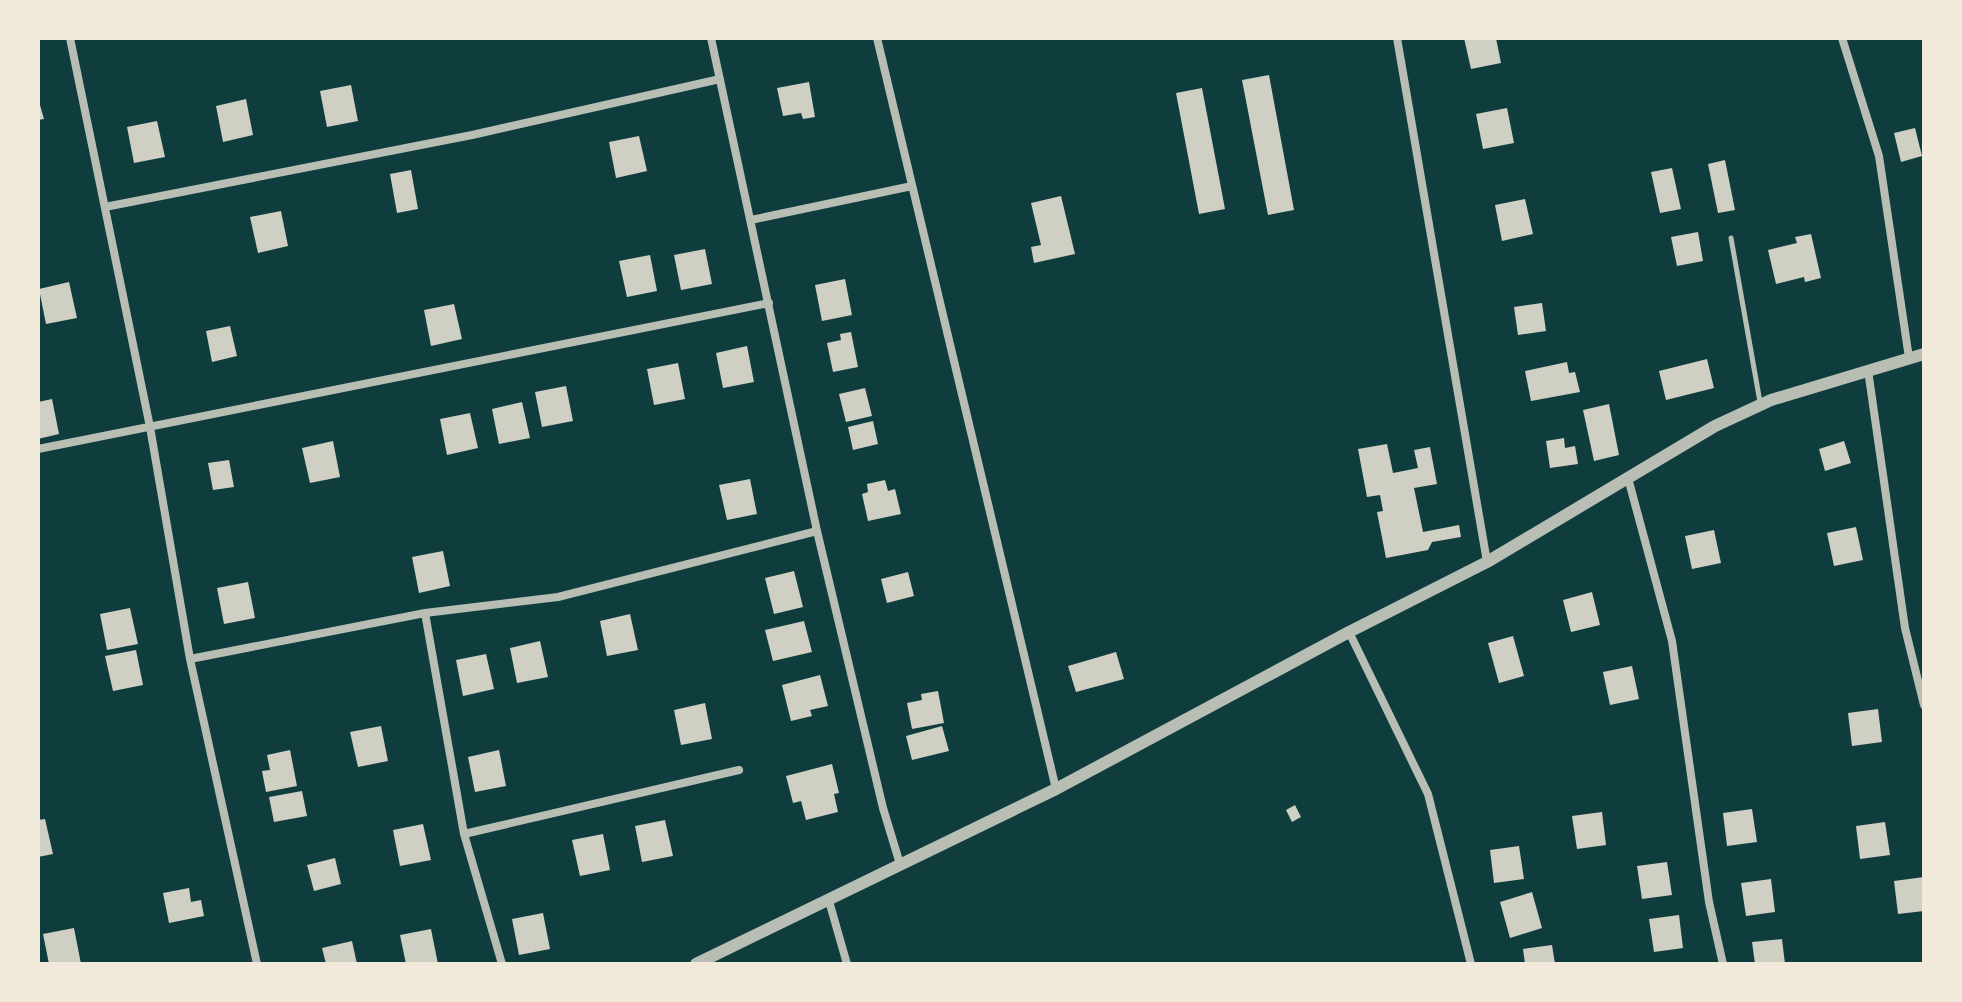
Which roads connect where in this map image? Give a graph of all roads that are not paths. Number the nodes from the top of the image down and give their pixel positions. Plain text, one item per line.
1 (70, 38) edge
2 (711, 38) edge
3 (877, 38) edge
4 (1397, 38) edge
5 (1842, 38) edge
6 (720, 79) junction
7 (912, 186) junction
8 (105, 207) junction
9 (751, 220) junction
10 (1731, 238) dead end
11 (769, 303) junction
12 (1924, 354) edge
13 (1909, 358) junction
14 (1868, 370) junction
15 (1760, 405) junction
16 (150, 427) junction
17 (38, 449) edge
18 (1628, 478) junction
19 (817, 531) junction
20 (1487, 562) junction
21 (425, 613) junction
22 (1349, 632) junction
23 (190, 659) junction
24 (1924, 705) edge
25 (739, 770) dead end
26 (1056, 789) junction
27 (464, 834) junction
28 (900, 864) junction
29 (829, 901) junction
30 (257, 964) edge
31 (502, 964) edge
32 (696, 964) edge
33 (847, 964) edge
34 (1471, 964) edge
35 (1723, 964) edge

1 - 8 street
2 - 6 street
3 - 7 street
4 - 20 street
5 - 13 street
6 - 8 street
6 - 9 street
7 - 9 street
7 - 26 street
8 - 16 street
9 - 11 street
10 - 15 lane
11 - 16 street
11 - 19 street
12 - 13 street
13 - 14 street
14 - 15 street
14 - 24 street
15 - 18 street
16 - 17 street
16 - 23 street
18 - 20 street
18 - 35 street
19 - 21 street
19 - 28 street
20 - 22 street
21 - 23 street
21 - 27 street
22 - 26 street
22 - 34 street
23 - 30 street
25 - 27 street
26 - 28 street
27 - 31 street
28 - 29 street
29 - 32 street
29 - 33 street

